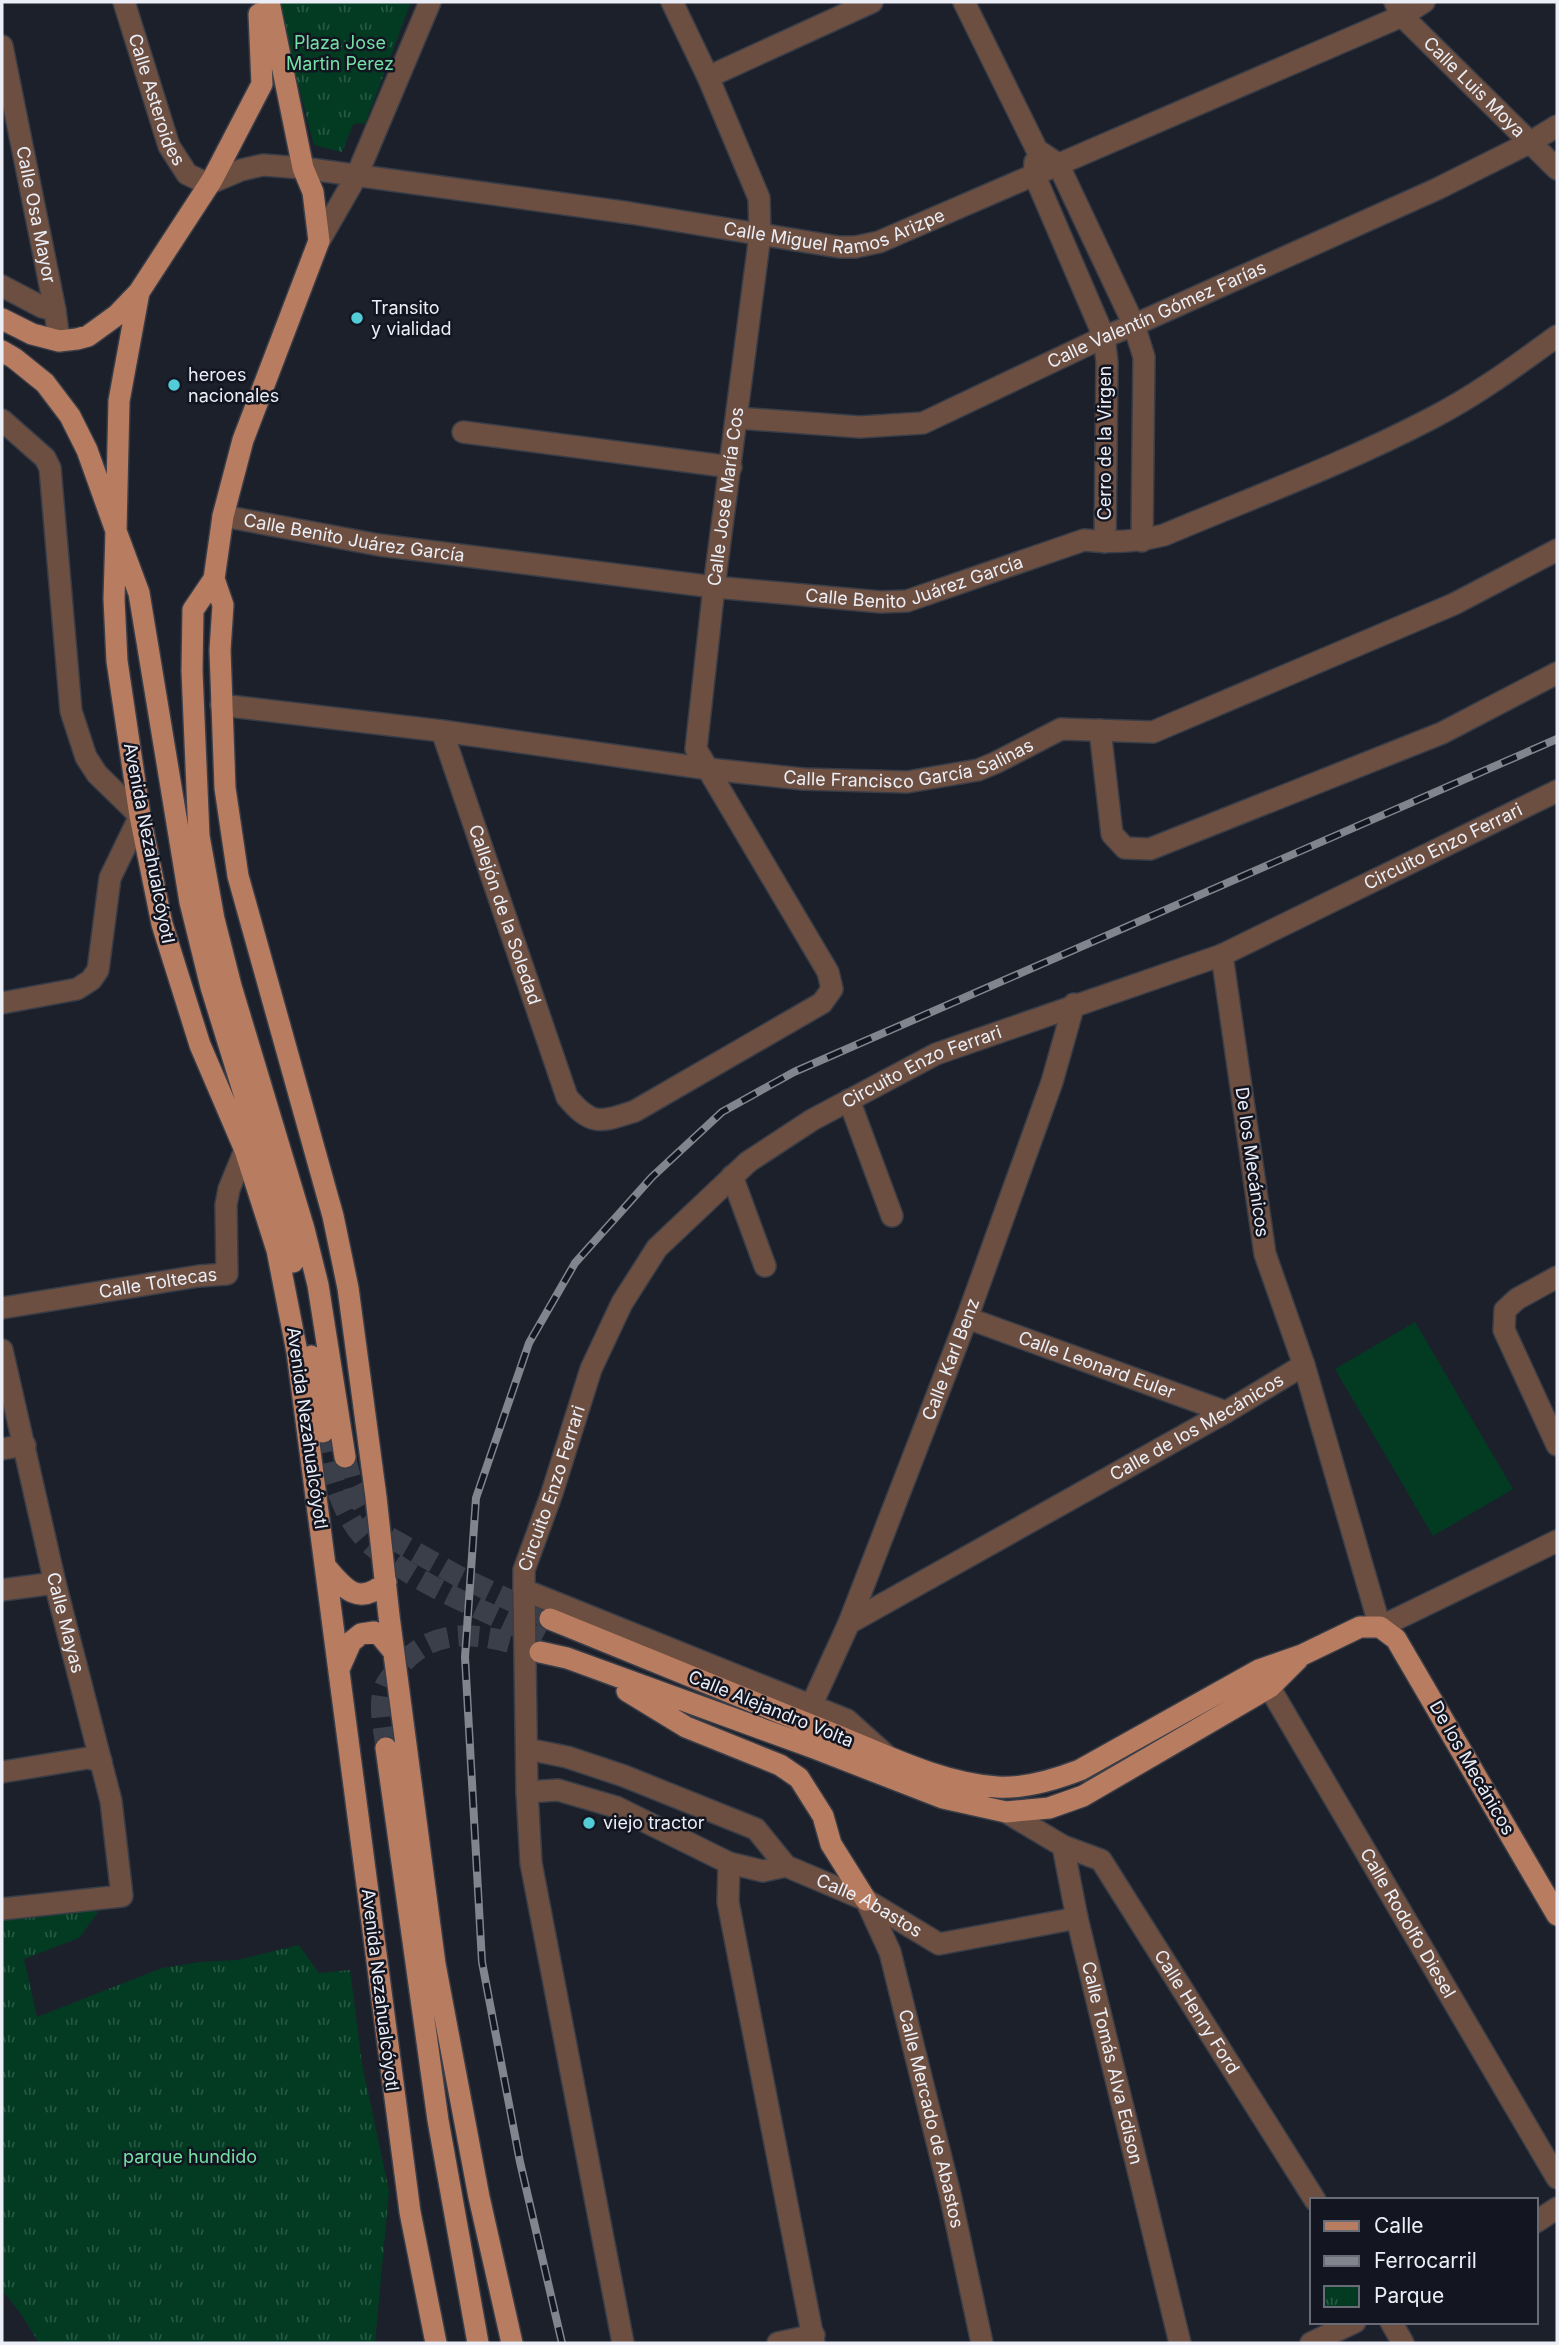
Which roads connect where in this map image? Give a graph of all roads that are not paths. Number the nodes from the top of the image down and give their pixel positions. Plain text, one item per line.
1 (124, 2) edge
2 (430, 2) edge
3 (672, 2) edge
4 (872, 2) edge
5 (964, 2) edge
6 (1424, 2) edge
7 (262, 5) edge
8 (1399, 9) edge
9 (2, 46) edge
10 (708, 77) junction
11 (1557, 126) edge
12 (1529, 143) junction
13 (1037, 150) junction
14 (1058, 164) junction
15 (303, 168) junction
16 (1557, 169) edge
17 (1034, 174) junction
18 (357, 175) junction
19 (208, 184) junction
20 (760, 235) junction
21 (319, 241) junction
22 (2, 286) edge
23 (139, 292) junction
24 (55, 310) junction
25 (2, 319) edge
26 (1134, 326) junction
27 (1557, 336) edge
28 (1104, 337) junction
29 (59, 341) junction
30 (2, 351) edge
31 (737, 418) junction
32 (2, 420) edge
33 (463, 432) dead end
34 (731, 467) junction
35 (223, 516) junction
36 (116, 531) junction
37 (1142, 541) junction
38 (1105, 542) junction
39 (1557, 550) edge
40 (214, 579) junction
41 (714, 587) junction
42 (1557, 673) edge
43 (221, 705) junction
44 (1100, 730) junction
45 (442, 731) junction
46 (709, 769) junction
47 (1557, 791) edge
48 (140, 816) junction
49 (1222, 955) junction
50 (828, 972) joint
51 (2, 1003) edge
52 (1074, 1004) junction
53 (849, 1100) junction
54 (245, 1150) junction
55 (732, 1176) junction
56 (892, 1216) dead end
57 (765, 1266) dead end
58 (1557, 1277) edge
59 (2, 1308) edge
60 (967, 1318) junction
61 (2, 1350) edge
62 (1304, 1365) junction
63 (1226, 1412) junction
64 (323, 1432) tunnel mouth
65 (25, 1445) junction
66 (1557, 1445) edge
67 (2, 1449) edge
68 (345, 1457) tunnel mouth
69 (1557, 1541) edge
70 (326, 1567) junction
71 (386, 1582) junction
72 (55, 1583) junction
73 (2, 1590) edge
74 (524, 1590) junction
75 (550, 1619) tunnel mouth
76 (849, 1623) junction
77 (1380, 1627) junction
78 (541, 1645) tunnel mouth
79 (394, 1652) junction
80 (590, 1668) junction
81 (340, 1670) junction
82 (1264, 1679) junction
83 (811, 1706) junction
84 (386, 1748) tunnel mouth
85 (527, 1749) junction
86 (887, 1756) junction
87 (101, 1761) junction
88 (2, 1772) edge
89 (996, 1787) junction
90 (527, 1792) junction
91 (1006, 1812) junction
92 (1063, 1846) junction
93 (729, 1863) junction
94 (786, 1866) junction
95 (866, 1900) junction
96 (2, 1909) edge
97 (1557, 1915) edge
98 (1077, 1918) junction
99 (1557, 2178) edge
100 (1314, 2198) edge
101 (1351, 2324) edge
102 (1392, 2324) edge
103 (814, 2339) edge
104 (436, 2343) edge
105 (478, 2343) edge
106 (512, 2343) edge
107 (623, 2343) edge
108 (778, 2343) edge
109 (982, 2343) edge
110 (1180, 2343) edge
111 (1311, 2343) edge
112 (1403, 2343) edge

1 - 19 street, Calle Asteroides
2 - 18 street
3 - 10 street, Calle José María Cos
4 - 10 street
5 - 13 street
6 - 8 street, Calle Miguel Ramos Arizpe
7 - 15 main road
7 - 19 main road
8 - 12 street, Calle Luis Moya
8 - 14 street, Calle Miguel Ramos Arizpe
9 - 24 street, Calle Osa Mayor
10 - 20 street, Calle José María Cos
11 - 12 street, Calle Valentín Gómez Farías
12 - 16 street, Calle Luis Moya
12 - 26 street, Calle Valentín Gómez Farías
13 - 14 street
13 - 17 street
14 - 17 street, Calle Miguel Ramos Arizpe
14 - 26 street
15 - 18 street, Calle Miguel Ramos Arizpe
15 - 19 street, Calle Miguel Ramos Arizpe
15 - 21 main road
17 - 20 street, Calle Miguel Ramos Arizpe
17 - 28 street, Cerro de la Virgen
18 - 20 street, Calle Miguel Ramos Arizpe
18 - 21 street
19 - 23 main road
20 - 31 street, Calle José María Cos
21 - 35 main road, Avenida Nezahualcóyotl
22 - 24 street
23 - 29 main road
23 - 36 main road, Avenida Nezahualcóyotl
24 - 29 street, Calle Osa Mayor
25 - 29 main road
26 - 28 street, Calle Valentín Gómez Farías
26 - 37 street
27 - 37 street, Calle Benito Juárez García
28 - 31 street, Calle Valentín Gómez Farías
28 - 38 street, Cerro de la Virgen
30 - 36 main road
31 - 34 street, Calle José María Cos
32 - 48 street
33 - 34 street
34 - 41 street, Calle José María Cos
35 - 40 main road, Avenida Nezahualcóyotl
35 - 41 street, Calle Benito Juárez García
36 - 48 main road, Avenida Nezahualcóyotl
36 - 64 main road, Avenida Nezahualcóyotl
37 - 38 street, Calle Benito Juárez García
38 - 41 street, Calle Benito Juárez García
39 - 44 street, Calle Francisco García Salinas
40 - 43 main road, Avenida Nezahualcóyotl
40 - 68 main road, Avenida Nezahualcóyotl
41 - 46 street, Calle José María Cos
42 - 44 street
43 - 45 street, Calle Francisco García Salinas
43 - 71 main road, Avenida Nezahualcóyotl
44 - 46 street, Calle Francisco García Salinas
45 - 46 street, Calle Francisco García Salinas
45 - 50 street, Callejón de la Soledad
46 - 50 street, Calle José María Cos
47 - 49 street, Circuito Enzo Ferrari
48 - 51 street
48 - 54 main road, Avenida Nezahualcóyotl
49 - 52 street, Circuito Enzo Ferrari
49 - 62 street, De los Mecánicos
52 - 53 street, Circuito Enzo Ferrari
52 - 60 street, Calle Karl Benz
53 - 55 street, Circuito Enzo Ferrari
53 - 56 street
54 - 59 street, Calle Toltecas
54 - 70 main road, Avenida Nezahualcóyotl
55 - 57 street
55 - 74 street, Circuito Enzo Ferrari
58 - 66 street
60 - 63 street, Calle Leonard Euler
60 - 76 street, Calle Karl Benz
61 - 65 street, Calle Mayas
62 - 63 street, Calle de los Mecánicos
62 - 77 street, Calle de los Mecánicos
63 - 76 street, Calle de los Mecánicos
65 - 67 street
65 - 72 street, Calle Mayas
69 - 77 street, Calle Alejandro Volta
70 - 71 main road
70 - 81 main road, Avenida Nezahualcóyotl
71 - 79 main road, Avenida Nezahualcóyotl
72 - 73 street
72 - 87 street, Calle Mayas
74 - 83 street
74 - 85 street, Circuito Enzo Ferrari
75 - 86 main road, Calle Alejandro Volta
76 - 83 street, Calle Karl Benz
77 - 82 main road, Calle Alejandro Volta
77 - 97 main road, De los Mecánicos
78 - 80 main road, Calle Alejandro Volta
79 - 81 main road
79 - 106 main road, Avenida Nezahualcóyotl
80 - 91 main road, Calle Alejandro Volta
80 - 95 main road
81 - 104 main road, Avenida Nezahualcóyotl
82 - 89 main road, Calle Alejandro Volta
82 - 91 main road, Calle Alejandro Volta
82 - 99 street, Calle Rodolfo Diesel
83 - 86 street
84 - 105 main road
85 - 90 street, Circuito Enzo Ferrari
85 - 94 street, Calle Abastos
86 - 89 main road, Calle Alejandro Volta
87 - 88 street
87 - 96 street, Calle Mayas
89 - 91 main road
90 - 93 street, Calle Abastos
90 - 107 street, Circuito Enzo Ferrari
91 - 92 street
92 - 98 street, Calle Tomás Alva Edison
92 - 100 street, Calle Henry Ford
93 - 94 street, Calle Abastos
93 - 103 street
94 - 95 street, Calle Abastos
95 - 98 street, Calle Abastos
95 - 109 street, Calle Mercado de Abastos
98 - 110 street, Calle Tomás Alva Edison
101 - 111 street
102 - 112 street
103 - 108 street

